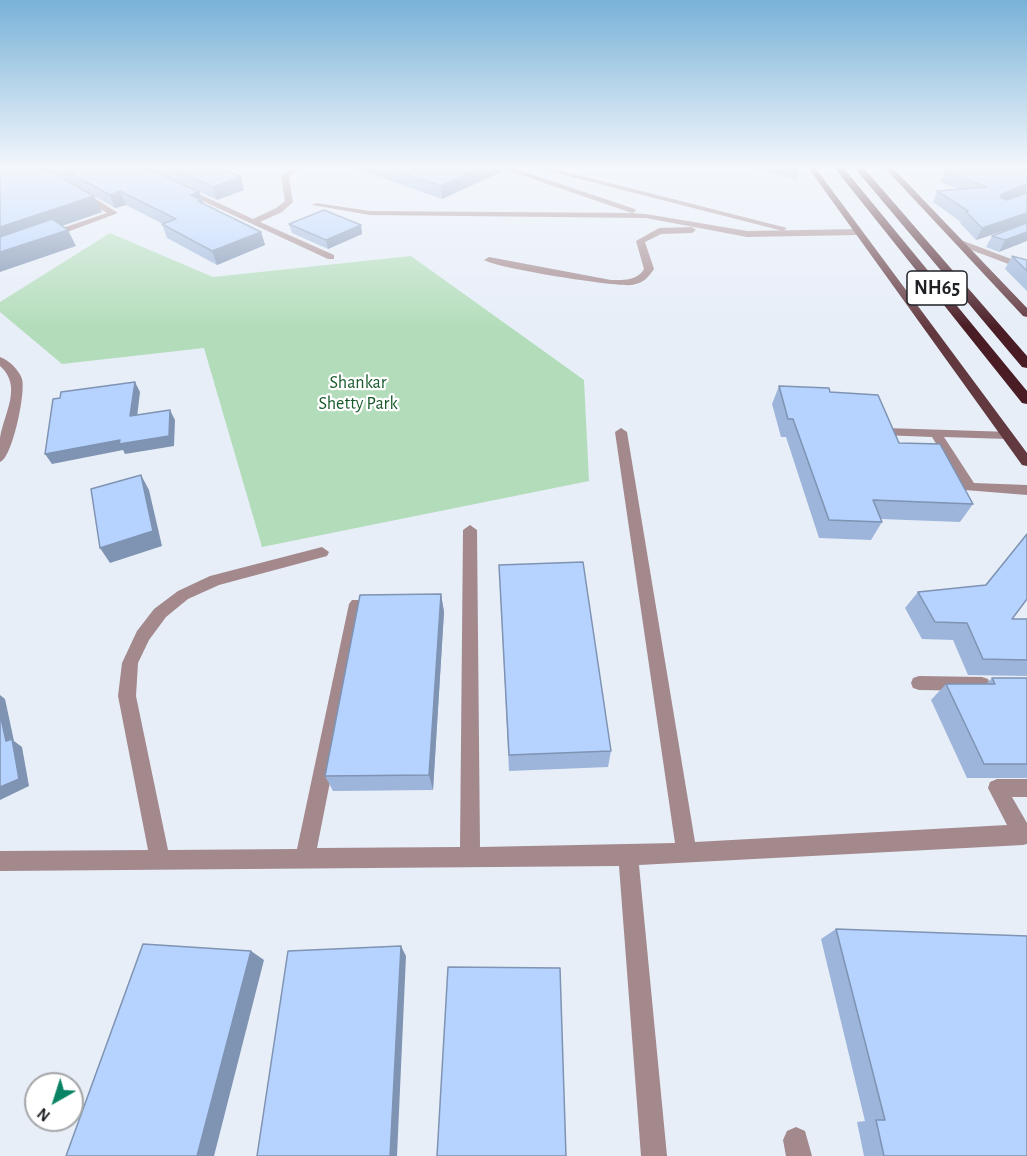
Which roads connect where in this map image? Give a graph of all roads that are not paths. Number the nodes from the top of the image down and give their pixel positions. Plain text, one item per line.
1 (94, 220) edge
2 (249, 220) edge
3 (257, 220) edge
4 (678, 220) edge
5 (747, 220) edge
6 (849, 220) edge
7 (881, 220) edge
8 (903, 220) edge
9 (937, 220) edge
10 (253, 222) junction
11 (731, 232) junction
12 (858, 232) junction
13 (801, 233) junction
14 (43, 238) edge
15 (961, 243) junction
16 (331, 257) dead end
17 (489, 260) dead end
18 (1027, 268) edge
19 (1027, 314) edge
20 (0, 360) edge
21 (1027, 364) edge
22 (1027, 400) edge
23 (621, 432) dead end
24 (885, 432) edge
25 (936, 434) junction
26 (1007, 435) junction
27 (0, 458) edge
28 (1027, 462) edge
29 (1027, 490) edge
30 (470, 530) dead end
31 (321, 552) dead end
32 (357, 604) edge
33 (919, 683) dead end
34 (994, 685) edge
35 (1027, 788) edge
36 (1025, 834) edge
37 (686, 851) junction
38 (628, 856) junction
39 (470, 857) junction
40 (305, 859) junction
41 (160, 860) junction
42 (0, 861) edge
43 (654, 1156) edge

1 - 14 street
2 - 10 street
3 - 10 street
4 - 11 street
5 - 13 street
6 - 12 main road
7 - 22 highway, NH65
8 - 21 highway, NH65
9 - 15 main road
10 - 16 street
11 - 13 street
11 - 17 street
12 - 13 street
12 - 26 main road
15 - 18 street
15 - 19 main road
20 - 27 street
23 - 37 street
24 - 25 street
25 - 26 street
25 - 29 street
26 - 28 main road
30 - 39 street
31 - 41 street
32 - 40 street
33 - 34 street
35 - 36 street
36 - 37 street
37 - 38 street
38 - 39 street
38 - 43 street
39 - 40 street
40 - 41 street
41 - 42 street

